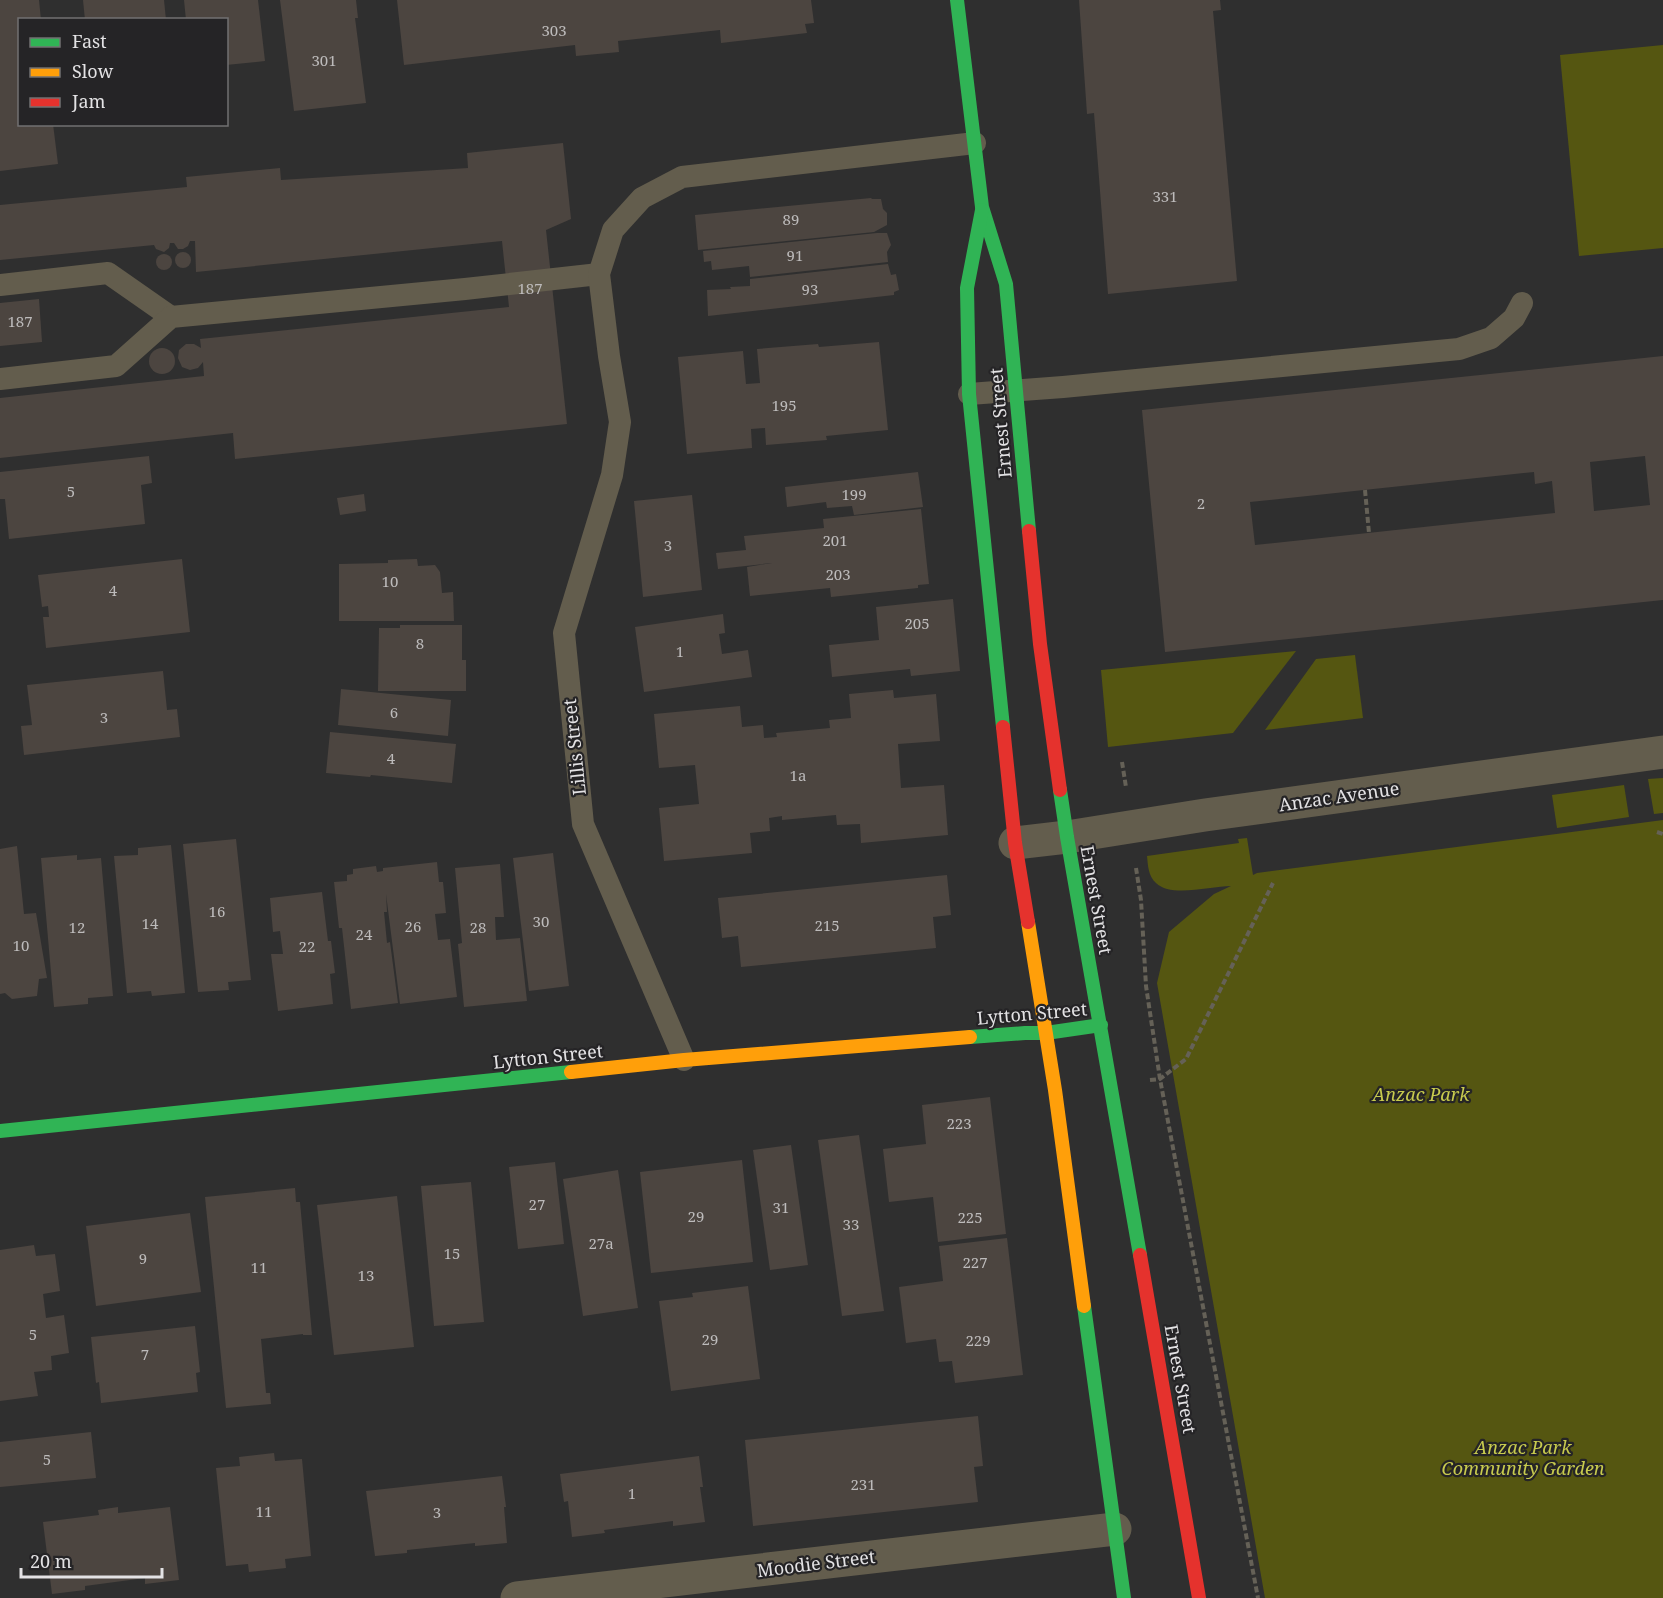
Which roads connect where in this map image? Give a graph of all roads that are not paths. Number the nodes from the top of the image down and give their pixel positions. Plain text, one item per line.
1 (957, 0) edge
2 (975, 143) junction
3 (982, 207) junction
4 (599, 274) junction
5 (0, 285) edge
6 (1522, 303) dead end
7 (171, 317) junction
8 (0, 379) edge
9 (1016, 390) junction
10 (969, 394) junction
11 (1663, 752) edge
12 (1067, 837) junction
13 (1015, 843) junction
14 (1101, 1026) junction
15 (1046, 1033) junction
16 (684, 1060) junction
17 (0, 1131) edge
18 (1115, 1529) junction
19 (517, 1598) edge
20 (1124, 1598) edge
21 (1199, 1598) edge

1 - 2 main road, Ernest Street
2 - 3 main road, Ernest Street
2 - 4 lane
3 - 9 main road, Ernest Street
3 - 10 main road, Ernest Street
4 - 7 lane
4 - 16 lane, Lillis Street
5 - 7 lane
6 - 9 lane
7 - 8 lane
9 - 10 lane
9 - 12 main road, Ernest Street
10 - 13 main road, Ernest Street
11 - 12 street, Anzac Avenue
12 - 13 street, Anzac Avenue
12 - 14 main road, Ernest Street
13 - 15 main road, Ernest Street
14 - 15 main road, Lytton Street
14 - 21 main road, Ernest Street
15 - 16 main road, Lytton Street
15 - 18 main road, Ernest Street
16 - 17 main road, Lytton Street
18 - 19 street, Moodie Street
18 - 20 main road, Ernest Street

